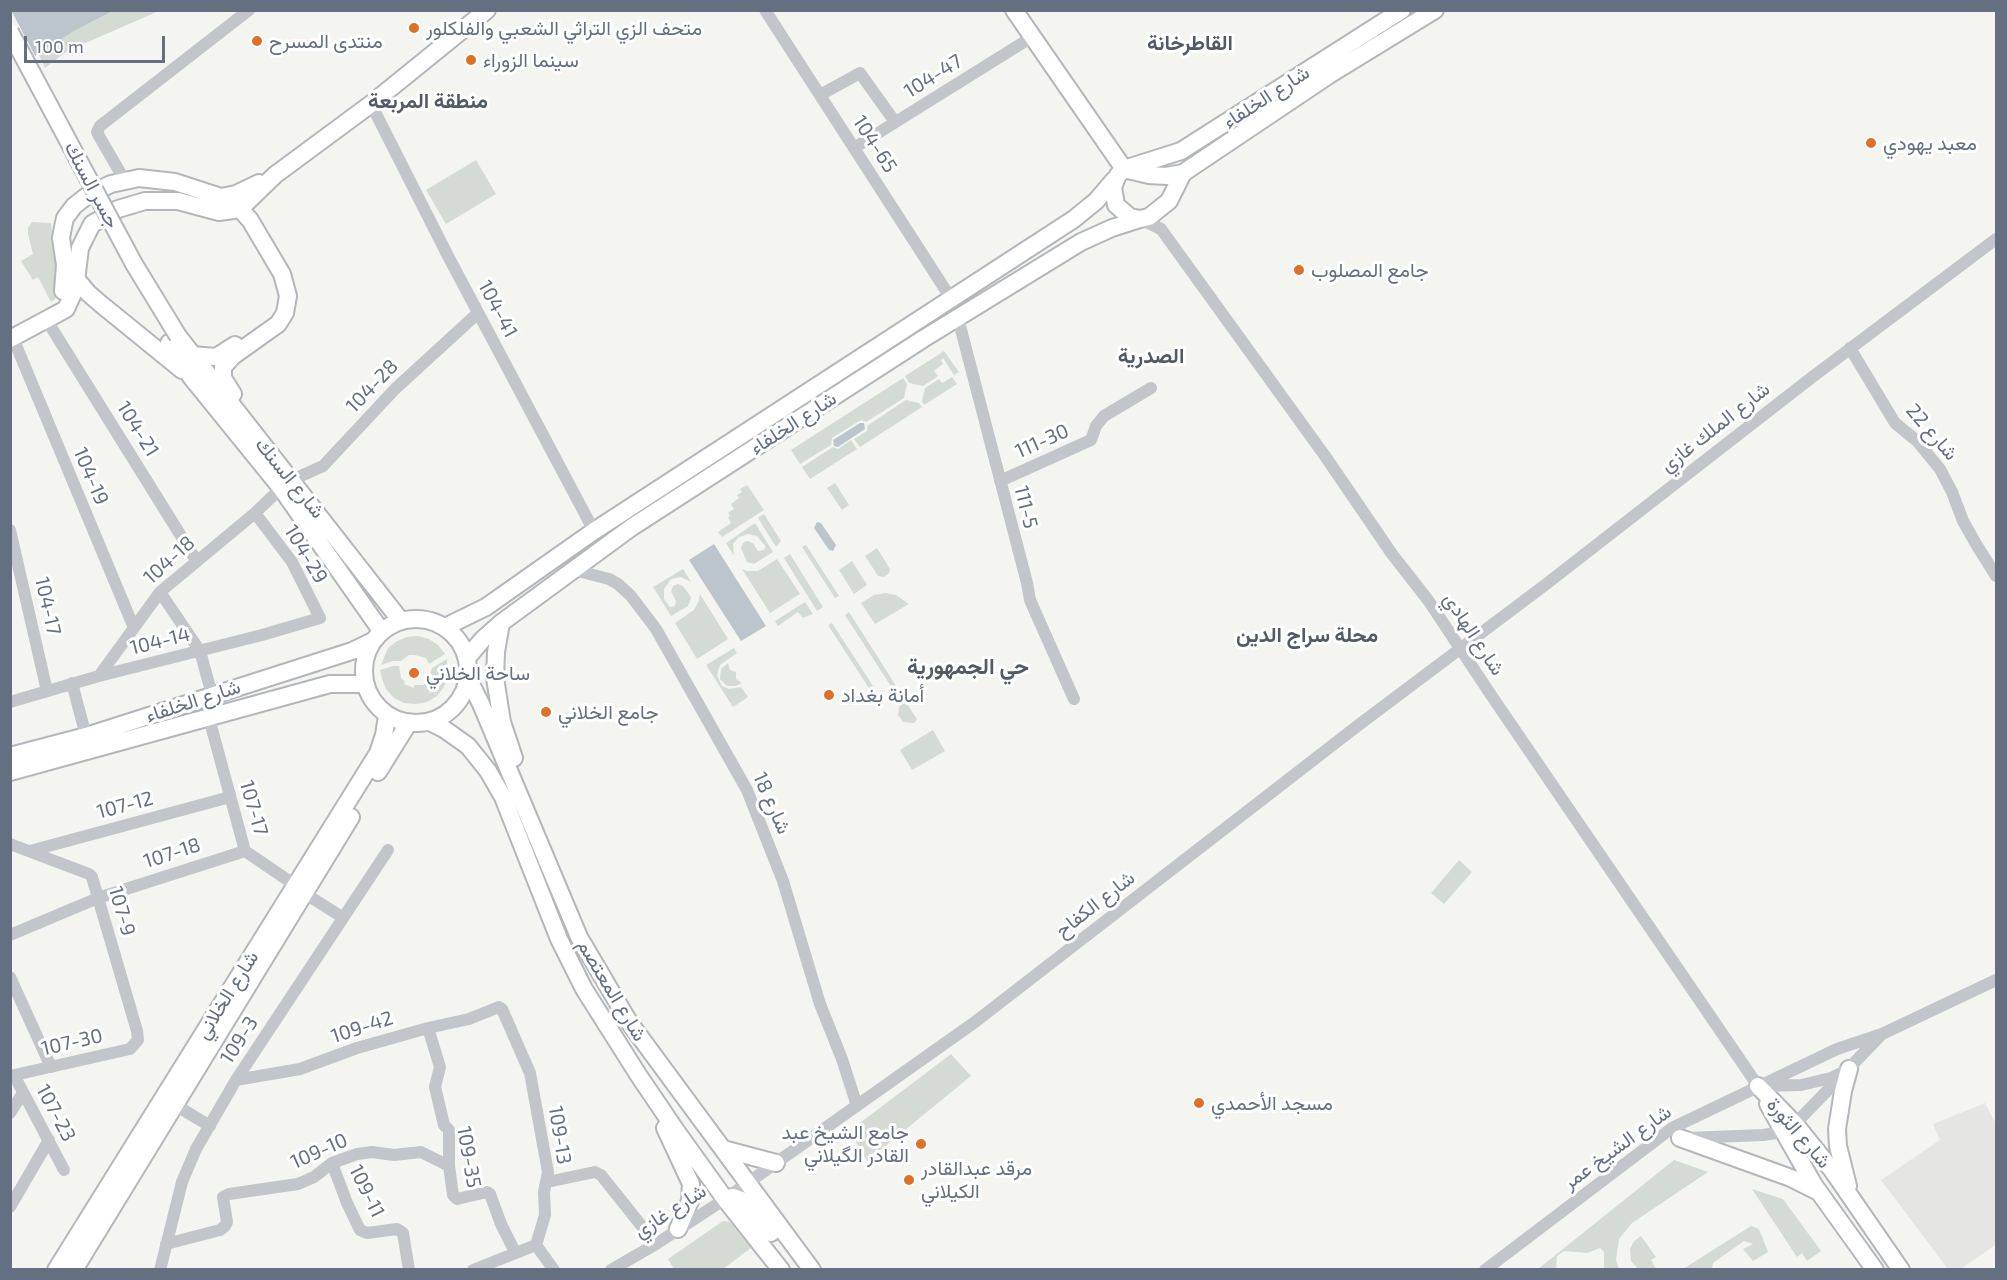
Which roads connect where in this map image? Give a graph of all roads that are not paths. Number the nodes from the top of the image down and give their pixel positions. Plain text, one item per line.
1 (249, 10) edge
2 (487, 10) edge
3 (765, 10) edge
4 (1014, 10) edge
5 (1402, 10) edge
6 (1435, 10) edge
7 (10, 32) edge
8 (1032, 37) junction
9 (10, 52) edge
10 (820, 95) junction
11 (371, 104) junction
12 (895, 122) junction
13 (854, 148) junction
14 (1183, 173) junction
15 (275, 175) junction
16 (1119, 175) junction
17 (125, 181) junction
18 (259, 190) junction
19 (215, 203) junction
20 (240, 208) junction
21 (1140, 219) junction
22 (254, 226) junction
23 (1996, 239) edge
24 (70, 271) junction
25 (952, 300) junction
26 (102, 305) junction
27 (66, 309) junction
28 (478, 313) junction
29 (958, 318) junction
30 (46, 319) junction
31 (12, 338) edge
32 (174, 339) junction
33 (1850, 348) junction
34 (192, 355) junction
35 (191, 377) junction
36 (1151, 388) dead end
37 (260, 441) junction
38 (1000, 482) junction
39 (287, 484) junction
40 (255, 513) junction
41 (10, 531) edge
42 (594, 531) junction
43 (196, 560) junction
44 (574, 570) junction
45 (1996, 576) edge
46 (24, 592) junction
47 (160, 592) junction
48 (10, 595) edge
49 (320, 618) joint
50 (401, 621) junction
51 (501, 623) junction
52 (445, 627) junction
53 (134, 628) junction
54 (377, 636) junction
55 (1460, 649) junction
56 (200, 651) junction
57 (467, 658) junction
58 (99, 676) junction
59 (468, 678) junction
60 (72, 684) junction
61 (365, 684) junction
62 (47, 690) junction
63 (212, 695) junction
64 (1074, 699) dead end
65 (10, 702) edge
66 (387, 716) junction
67 (208, 718) junction
68 (430, 722) junction
69 (408, 724) junction
70 (86, 736) junction
71 (10, 756) edge
72 (10, 772) edge
73 (230, 797) junction
74 (10, 844) edge
75 (245, 850) junction
76 (388, 850) dead end
77 (30, 851) junction
78 (546, 856) junction
79 (300, 889) junction
80 (98, 898) junction
81 (342, 917) junction
82 (10, 935) edge
83 (10, 976) edge
84 (1996, 980) edge
85 (499, 1007) joint
86 (428, 1028) junction
87 (1882, 1034) junction
88 (138, 1040) joint
89 (51, 1067) junction
90 (1849, 1069) junction
91 (12, 1075) edge
92 (236, 1080) junction
93 (1758, 1086) junction
94 (647, 1089) junction
95 (23, 1093) junction
96 (176, 1105) junction
97 (857, 1106) junction
98 (10, 1113) edge
99 (210, 1126) junction
100 (1789, 1128) junction
101 (1659, 1136) junction
102 (1680, 1138) junction
103 (49, 1140) junction
104 (723, 1149) junction
105 (332, 1162) junction
106 (776, 1163) junction
107 (449, 1166) junction
108 (64, 1170) dead end
109 (547, 1182) junction
110 (748, 1182) junction
111 (1819, 1192) junction
112 (1850, 1196) junction
113 (725, 1199) junction
114 (10, 1207) edge
115 (678, 1229) junction
116 (656, 1244) junction
117 (166, 1245) junction
118 (536, 1245) junction
119 (515, 1252) junction
120 (78, 1262) edge
121 (479, 1268) edge
122 (57, 1269) edge
123 (160, 1269) edge
124 (409, 1269) edge
125 (554, 1269) edge
126 (611, 1269) edge
127 (781, 1269) edge
128 (798, 1269) edge
129 (812, 1269) edge
130 (1485, 1269) edge
131 (1875, 1269) edge
132 (1901, 1269) edge

1 - 17 street
2 - 11 main road
3 - 10 street, 104-65
4 - 8 main road
5 - 16 main road, شارع الخلفاء
6 - 14 main road
7 - 32 main road, جسر السنك, bridge
8 - 12 street, 104-47
8 - 16 main road
9 - 32 main road, جسر السنك
10 - 12 street
10 - 13 street, 104-65
11 - 15 main road
11 - 28 street, 104-41
12 - 13 street, 104-47
13 - 25 street, 104-65
14 - 16 main road
14 - 21 main road, شارع الخلفاء
15 - 18 main road
15 - 19 main road
16 - 21 main road
16 - 25 main road, شارع الخلفاء
17 - 19 main road
17 - 24 main road
18 - 20 main road
18 - 22 main road
19 - 20 main road
19 - 24 main road
19 - 34 main road
20 - 22 main road
21 - 29 main road, شارع الخلفاء
21 - 55 street, شارع الهادي
22 - 37 main road
23 - 33 street, شارع الملك غازي
24 - 26 main road
24 - 27 main road
24 - 30 main road
25 - 42 main road, شارع الخلفاء
26 - 27 main road
26 - 35 main road
27 - 30 main road
28 - 39 street, 104-28
28 - 42 street, 104-41
29 - 38 street, 111-5
29 - 44 main road, شارع الخلفاء
30 - 31 main road
30 - 43 street, 104-21
31 - 53 street, 104-19
32 - 34 main road, شارع السنك
32 - 35 main road, شارع السنك
33 - 45 street, شارع 22
33 - 55 street, شارع الملك غازي
34 - 37 main road, شارع السنك
35 - 39 main road, شارع السنك
36 - 38 street, 111-30
37 - 39 main road, شارع السنك
38 - 64 street, 111-5
39 - 40 street, 104-18
39 - 50 main road, شارع السنك
39 - 54 main road, شارع السنك
40 - 43 street, 104-18
40 - 49 street, 104-29
41 - 46 street, 104-17
42 - 52 main road, شارع الخلفاء
43 - 47 street, 104-18
44 - 51 main road, شارع الخلفاء
44 - 97 street, شارع 18
46 - 48 street
46 - 62 street, 104-17
47 - 53 street, 104-18
47 - 56 street
49 - 56 street, 104-14
50 - 52 main road
50 - 54 main road
51 - 57 main road, شارع الخلفاء
51 - 78 main road
52 - 57 main road
53 - 58 street, 104-18
54 - 61 main road
54 - 63 main road, شارع الخلفاء
55 - 93 street, شارع الهادي
55 - 97 street, شارع الكفاح
56 - 58 street, 104-14
56 - 63 street
57 - 59 main road
58 - 60 street, 104-14
59 - 68 main road
59 - 78 main road, شارع المعتصم
60 - 62 street, 104-14
60 - 70 street
61 - 66 main road
61 - 67 main road, شارع الخلفاء
62 - 65 street, 104-14
63 - 70 main road, شارع الخلفاء
66 - 69 main road
66 - 79 main road, شارع الخلاني
67 - 72 main road, شارع الخلفاء
67 - 73 street, 107-17
68 - 69 main road
68 - 94 main road, شارع المعتصم
69 - 79 main road, شارع الخلاني
70 - 71 main road, شارع الخلفاء
73 - 75 street, 107-17
73 - 77 street, 107-12
74 - 77 street, 107-9
75 - 79 street, 107-17
75 - 80 street, 107-18
76 - 81 street, 109-3
77 - 80 street, 107-9
78 - 104 main road, شارع المعتصم
79 - 81 street, 107-17
79 - 96 main road, شارع الخلاني
79 - 120 main road, شارع الخلاني
80 - 82 street, 107-18
80 - 88 street, 107-9
81 - 92 street, 109-3
83 - 89 street
84 - 87 street, شارع الشيخ عمر
85 - 86 street, 109-42
85 - 109 street, 109-13
86 - 92 street, 109-42
86 - 107 street, 109-35
87 - 90 street, شارع الشيخ عمر
87 - 93 street, شارع الشيخ عمر
88 - 89 street, 107-30
89 - 91 street, 107-30
90 - 93 street
90 - 100 street, شارع الشيخ عمر
90 - 112 main road
91 - 95 street, 107-23
92 - 99 street, 109-3
93 - 100 main road, شارع الثورة
93 - 101 street, شارع الشيخ عمر
94 - 113 main road, شارع المعتصم
94 - 115 main road
95 - 98 street
95 - 103 street, 107-23
96 - 99 street
96 - 120 main road, شارع الخلاني
97 - 106 street, شارع الكفاح
99 - 117 street, 109-3
100 - 102 street
100 - 111 main road, شارع الثورة
100 - 112 main road, شارع الثورة
101 - 102 street
101 - 130 street, شارع الشيخ عمر
102 - 111 main road
103 - 108 street, 107-23
103 - 114 street
104 - 106 main road
104 - 110 main road, شارع المعتصم
105 - 107 street, 109-10
105 - 117 street, 109-10
105 - 124 street, 109-11
106 - 110 street, شارع الكفاح
107 - 119 street, 109-35
109 - 116 street
109 - 118 street, 109-13
110 - 113 street, شارع غازي
110 - 129 main road, شارع المعتصم
111 - 131 main road, شارع الثورة
112 - 132 main road, شارع الثورة
113 - 115 street, شارع غازي
113 - 127 main road, شارع المعتصم
113 - 128 main road
115 - 116 street, شارع غازي
116 - 126 street, شارع غازي
117 - 123 street, 109-3
118 - 119 street
118 - 125 street
119 - 121 street
120 - 122 main road, شارع الخلاني

